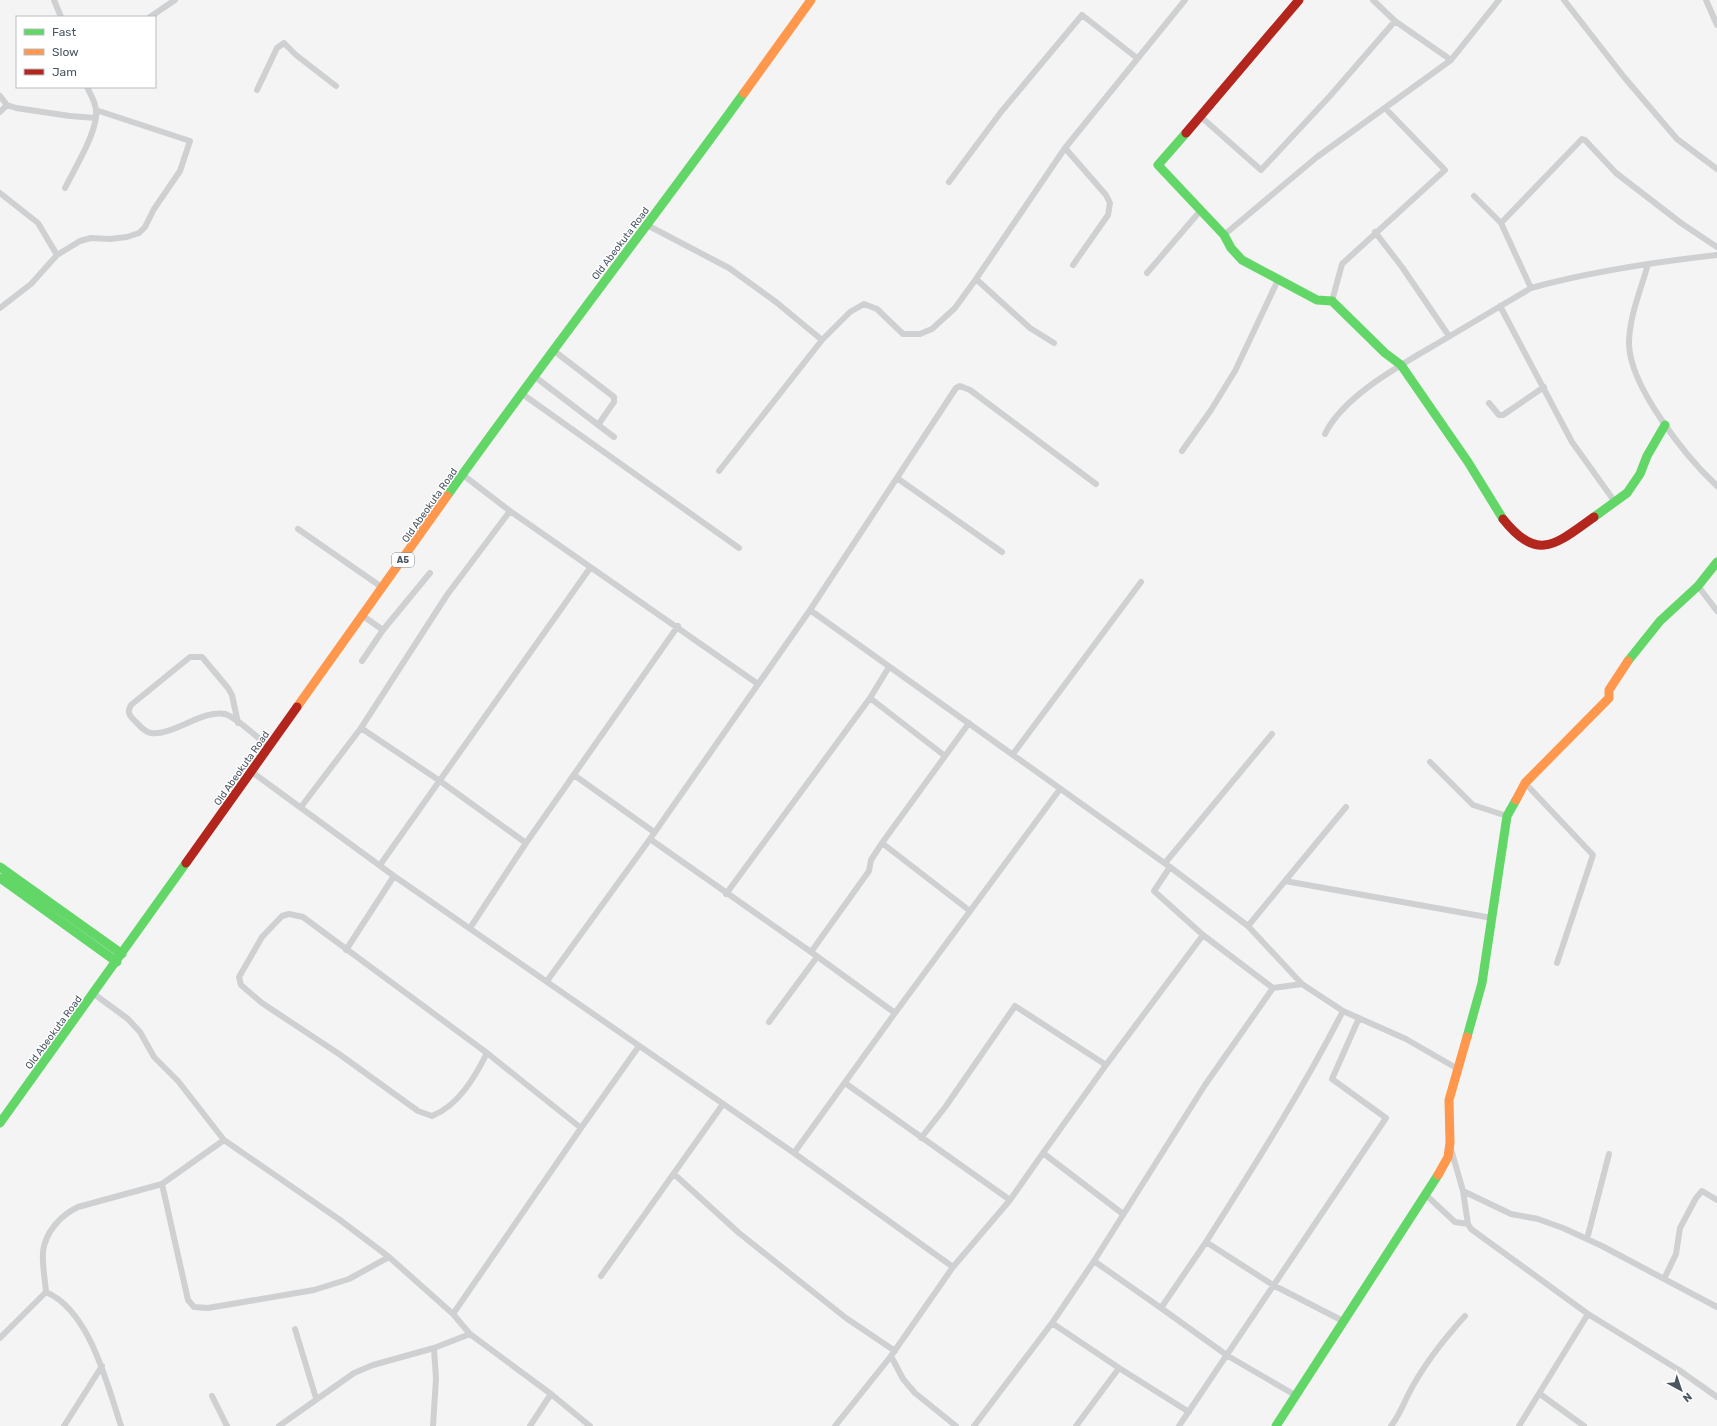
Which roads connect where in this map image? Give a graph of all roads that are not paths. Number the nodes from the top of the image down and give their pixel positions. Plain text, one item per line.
1 (54, 0) edge
2 (175, 0) edge
3 (811, 0) edge
4 (1175, 0) edge
5 (1299, 0) edge
6 (1373, 0) edge
7 (1499, 0) edge
8 (1564, 0) edge
9 (1706, 0) edge
10 (1183, 2) edge
11 (61, 16) edge
12 (151, 16) edge
13 (1395, 21) junction
14 (1717, 25) edge
15 (1137, 58) junction
16 (1451, 60) junction
17 (336, 86) dead end
18 (88, 88) edge
19 (257, 90) dead end
20 (0, 96) edge
21 (7, 105) junction
22 (1386, 109) junction
23 (96, 110) junction
24 (0, 112) edge
25 (1200, 116) junction
26 (96, 118) junction
27 (1065, 148) junction
28 (1717, 169) edge
29 (949, 182) dead end
30 (65, 188) dead end
31 (0, 193) edge
32 (1474, 196) dead end
33 (1201, 210) junction
34 (1501, 223) junction
35 (648, 225) junction
36 (1375, 232) junction
37 (1224, 234) junction
38 (1717, 247) edge
39 (57, 255) junction
40 (1717, 255) edge
41 (1648, 264) junction
42 (1073, 265) dead end
43 (1147, 273) dead end
44 (976, 279) junction
45 (1278, 280) junction
46 (1531, 288) junction
47 (1332, 301) junction
48 (1500, 306) junction
49 (0, 308) edge
50 (1449, 336) junction
51 (822, 340) junction
52 (1054, 343) dead end
53 (553, 350) junction
54 (1401, 365) junction
55 (534, 376) junction
56 (1544, 387) junction
57 (521, 393) junction
58 (1490, 403) dead end
59 (598, 425) junction
60 (1665, 425) junction
61 (1325, 434) dead end
62 (614, 437) dead end
63 (1182, 451) dead end
64 (719, 471) dead end
65 (463, 475) junction
66 (897, 478) junction
67 (1096, 484) dead end
68 (1717, 486) edge
69 (1615, 502) junction
70 (510, 511) junction
71 (298, 529) dead end
72 (739, 548) dead end
73 (1002, 552) dead end
74 (1717, 562) edge
75 (590, 568) junction
76 (430, 573) dead end
77 (1141, 582) dead end
78 (1698, 586) junction
79 (383, 588) junction
80 (810, 610) junction
81 (1717, 611) edge
82 (363, 616) junction
83 (678, 626) junction
84 (383, 630) junction
85 (362, 661) dead end
86 (888, 667) junction
87 (758, 684) junction
88 (870, 698) junction
89 (969, 723) junction
90 (238, 724) junction
91 (361, 728) junction
92 (1272, 734) dead end
93 (269, 747) junction
94 (1013, 754) junction
95 (945, 756) junction
96 (1430, 762) dead end
97 (252, 772) junction
98 (574, 775) junction
99 (440, 781) junction
100 (1525, 783) junction
101 (1060, 789) junction
102 (301, 807) junction
103 (1346, 807) dead end
104 (1507, 816) junction
105 (654, 832) junction
106 (650, 839) junction
107 (526, 843) junction
108 (882, 843) junction
109 (380, 865) junction
110 (1168, 865) junction
111 (0, 867) edge
112 (394, 876) junction
113 (0, 878) edge
114 (1285, 881) junction
115 (726, 894) junction
116 (970, 911) junction
117 (1492, 918) junction
118 (1248, 926) junction
119 (470, 928) junction
120 (1203, 935) junction
121 (346, 950) junction
122 (811, 952) junction
123 (122, 954) junction
124 (817, 956) junction
125 (117, 962) junction
126 (1557, 964) dead end
127 (547, 982) junction
128 (1302, 984) junction
129 (1273, 988) junction
130 (94, 994) junction
131 (1343, 1011) junction
132 (894, 1013) junction
133 (1359, 1018) junction
134 (769, 1022) dead end
135 (639, 1046) junction
136 (487, 1052) junction
137 (1106, 1065) junction
138 (1458, 1069) junction
139 (845, 1083) junction
140 (724, 1104) junction
141 (0, 1123) edge
142 (581, 1128) junction
143 (921, 1138) junction
144 (224, 1140) junction
145 (1450, 1143) junction
146 (794, 1153) junction
147 (1043, 1154) junction
148 (1609, 1154) dead end
149 (674, 1174) junction
150 (162, 1184) junction
151 (1463, 1191) junction
152 (1426, 1195) junction
153 (1010, 1200) junction
154 (1717, 1200) edge
155 (1123, 1214) junction
156 (1468, 1224) junction
157 (1587, 1239) junction
158 (1206, 1242) junction
159 (389, 1257) junction
160 (1094, 1261) junction
161 (953, 1266) junction
162 (601, 1276) dead end
163 (1664, 1279) junction
164 (1274, 1285) junction
165 (46, 1292) junction
166 (1717, 1307) edge
167 (1161, 1308) junction
168 (453, 1314) junction
169 (1588, 1314) junction
170 (1465, 1316) dead end
171 (1345, 1322) junction
172 (1052, 1323) junction
173 (295, 1329) dead end
174 (470, 1334) junction
175 (0, 1338) edge
176 (434, 1348) junction
177 (893, 1353) junction
178 (1228, 1356) junction
179 (102, 1366) junction
180 (1119, 1368) junction
181 (551, 1394) junction
182 (1540, 1394) junction
183 (1295, 1395) junction
184 (212, 1396) dead end
185 (1717, 1397) edge
186 (316, 1398) junction
187 (1189, 1412) junction
188 (291, 1418) junction
189 (64, 1426) edge
190 (121, 1426) edge
191 (227, 1426) edge
192 (278, 1426) edge
193 (294, 1426) edge
194 (433, 1426) edge
195 (530, 1426) edge
196 (590, 1426) edge
197 (835, 1426) edge
198 (956, 1426) edge
199 (974, 1426) edge
200 (1076, 1426) edge
201 (1179, 1426) edge
202 (1276, 1426) edge
203 (1391, 1426) edge
204 (1519, 1426) edge
205 (1584, 1426) edge

1 - 11 street
2 - 12 street
3 - 35 main road, Old Abeokuta Road / A5
4 - 10 street
5 - 25 main road
6 - 13 street
7 - 16 street
8 - 28 street
9 - 14 street
10 - 15 street
13 - 16 street
13 - 25 street
15 - 27 street
15 - 29 street
16 - 22 street
17 - 19 street
18 - 23 street
20 - 21 street
21 - 24 street
21 - 26 street
22 - 36 street
22 - 37 street
23 - 26 street
23 - 39 street
25 - 33 main road
26 - 30 street
27 - 42 street
27 - 44 street
31 - 39 street
32 - 34 street
33 - 37 main road
33 - 43 street
34 - 38 street
34 - 46 street
35 - 51 street
35 - 53 main road, Old Abeokuta Road / A5
36 - 47 street
36 - 50 street
37 - 45 main road
39 - 49 street
40 - 41 street
41 - 46 street
41 - 60 street
44 - 51 street
44 - 52 street
45 - 47 main road
45 - 63 street
46 - 48 street
47 - 54 main road
48 - 50 street
48 - 56 street
50 - 54 street
51 - 64 street
53 - 55 main road, Old Abeokuta Road / A5
53 - 59 street
54 - 61 street
54 - 69 main road
55 - 57 main road, Old Abeokuta Road / A5
55 - 59 street
56 - 58 street
56 - 69 street
57 - 65 main road, Old Abeokuta Road / A5
57 - 72 street
59 - 62 street
60 - 68 street
60 - 69 main road
65 - 70 street
65 - 79 main road, Old Abeokuta Road / A5
66 - 67 street
66 - 73 street
66 - 80 street
70 - 75 street
70 - 91 street
71 - 79 street
74 - 78 main road
75 - 83 street
75 - 99 street
76 - 84 street
77 - 94 street
78 - 81 street
78 - 100 main road
79 - 82 main road, Old Abeokuta Road / A5
80 - 86 street
80 - 87 street
82 - 84 street
82 - 93 main road, Old Abeokuta Road / A5
83 - 87 street
83 - 98 street
84 - 85 street
86 - 88 street
86 - 89 street
87 - 105 street
88 - 95 street
88 - 115 street
89 - 94 street
89 - 95 street
90 - 90 street
90 - 93 street
91 - 99 street
91 - 102 street
92 - 110 street
93 - 97 main road, Old Abeokuta Road / A5
94 - 101 street
95 - 108 street
96 - 104 street
97 - 102 street
97 - 123 main road, Old Abeokuta Road / A5
98 - 105 street
98 - 107 street
99 - 107 street
99 - 109 street
100 - 104 main road
100 - 126 street
101 - 110 street
101 - 116 street
102 - 109 street
103 - 114 street
104 - 117 main road
105 - 106 street
106 - 115 street
106 - 127 street
107 - 119 street
108 - 116 street
108 - 122 street
109 - 112 street
110 - 118 street
110 - 120 street
111 - 123 main road
112 - 119 street
112 - 121 street
113 - 125 main road
114 - 117 street
114 - 118 street
115 - 122 street
116 - 132 street
117 - 138 main road
118 - 128 street
119 - 127 street
120 - 129 street
120 - 137 street
121 - 136 street
121 - 136 street
122 - 124 street
123 - 125 main road, Old Abeokuta Road / A5
124 - 132 street
124 - 134 street
125 - 130 main road, Old Abeokuta Road / A5
127 - 135 street
128 - 129 street
128 - 131 street
129 - 155 street
130 - 141 main road, Old Abeokuta Road / A5
130 - 144 street
131 - 133 street
131 - 158 street
132 - 139 street
133 - 138 street
133 - 164 street
135 - 140 street
135 - 142 street
136 - 142 street
137 - 143 street
137 - 147 street
138 - 145 main road
139 - 143 street
139 - 146 street
140 - 146 street
140 - 149 street
142 - 168 street
143 - 153 street
144 - 150 street
144 - 159 street
145 - 151 street
145 - 152 main road
146 - 161 street
147 - 153 street
147 - 155 street
148 - 157 street
149 - 162 street
149 - 177 street
150 - 159 street
150 - 165 street
151 - 156 street
151 - 157 street
152 - 156 street
152 - 171 main road
153 - 161 street
154 - 163 street
155 - 160 street
156 - 169 street
157 - 163 street
158 - 164 street
158 - 167 street
159 - 168 street
160 - 167 street
160 - 172 street
161 - 177 street
163 - 166 street
164 - 171 street
164 - 178 street
165 - 175 street
165 - 179 street
167 - 178 street
168 - 174 street
169 - 182 street
169 - 185 street
170 - 203 street
171 - 183 main road
172 - 180 street
172 - 199 street
173 - 186 street
174 - 176 street
174 - 181 street
176 - 186 street
176 - 194 street
177 - 197 street
177 - 198 street
178 - 183 street
178 - 187 street
179 - 189 street
179 - 190 street
180 - 187 street
180 - 200 street
181 - 195 street
181 - 196 street
182 - 204 street
182 - 205 street
183 - 202 main road
184 - 191 street
186 - 188 street
187 - 201 street
188 - 192 street
188 - 193 street

